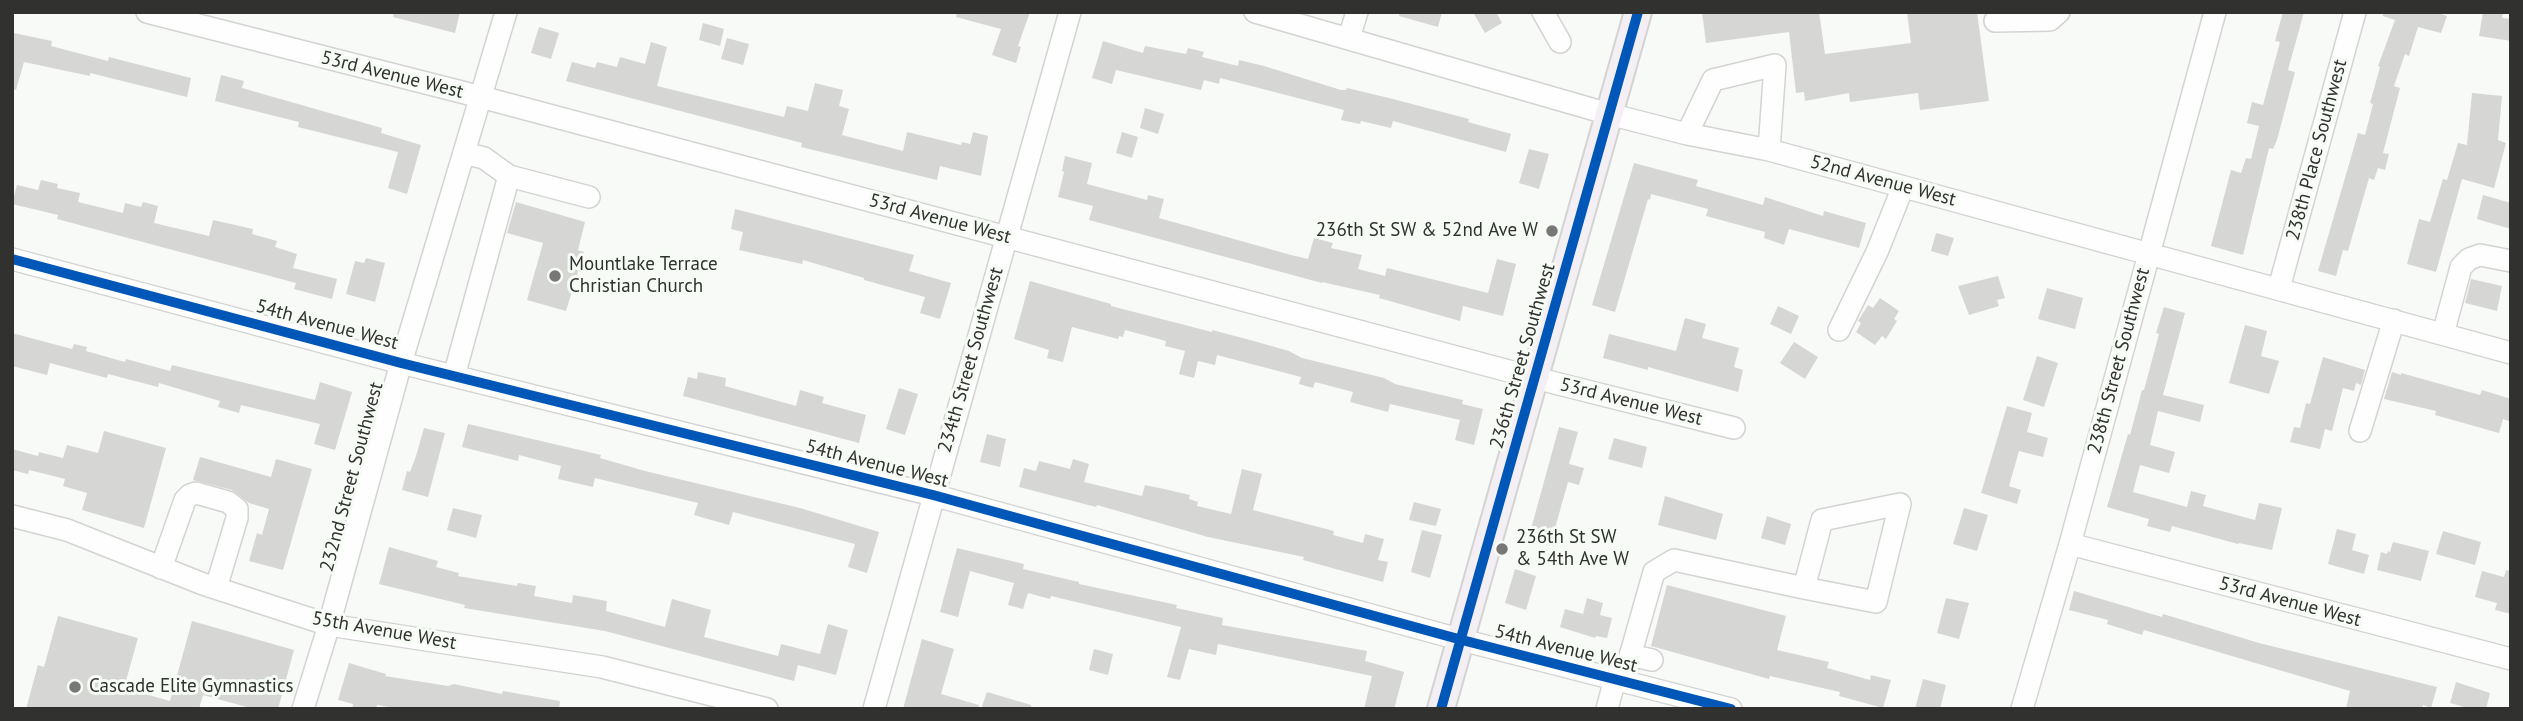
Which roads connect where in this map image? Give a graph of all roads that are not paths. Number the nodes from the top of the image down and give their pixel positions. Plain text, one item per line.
1 (147, 12) edge
2 (506, 12) edge
3 (1070, 12) edge
4 (1255, 12) edge
5 (1357, 12) edge
6 (1543, 12) edge
7 (1638, 12) edge
8 (2059, 12) edge
9 (2214, 12) edge
10 (2355, 12) edge
11 (1995, 21) dead end
12 (1349, 38) junction
13 (1560, 42) dead end
14 (481, 97) junction
15 (1609, 114) junction
16 (1687, 134) junction
17 (1769, 150) junction
18 (464, 153) junction
19 (509, 176) junction
20 (1903, 187) junction
21 (589, 197) dead end
22 (1006, 236) junction
23 (2148, 252) junction
24 (12, 259) edge
25 (2511, 261) edge
26 (2278, 288) junction
27 (2394, 320) junction
28 (1839, 330) dead end
29 (2443, 334) junction
30 (2511, 353) edge
31 (401, 363) junction
32 (454, 376) junction
33 (1535, 377) junction
34 (1734, 428) dead end
35 (2360, 431) dead end
36 (933, 495) junction
37 (12, 516) edge
38 (2070, 544) junction
39 (161, 568) junction
40 (216, 589) junction
41 (1804, 589) junction
42 (329, 625) junction
43 (1462, 640) junction
44 (1630, 655) junction
45 (2511, 659) edge
46 (1652, 660) dead end
47 (1619, 680) junction
48 (306, 708) edge
49 (767, 709) edge
50 (874, 709) edge
51 (1441, 709) edge
52 (1607, 709) edge
53 (1731, 709) edge
54 (2022, 709) edge

1 - 14 street, 53rd Avenue West
2 - 14 street, 232nd Street Southwest
3 - 22 street, 234th Street Southwest
4 - 12 street, 52nd Avenue West
5 - 12 street
6 - 13 street
7 - 15 main road, 236th Street Southwest
8 - 11 street
9 - 23 street, 238th Street Southwest
10 - 26 street, 238th Place Southwest
12 - 15 street, 52nd Avenue West
14 - 18 street, 232nd Street Southwest
14 - 22 street, 53rd Avenue West
15 - 16 street, 52nd Avenue West
15 - 33 main road, 236th Street Southwest
16 - 17 street, 52nd Avenue West
16 - 17 street
17 - 20 street, 52nd Avenue West
18 - 19 street
18 - 31 street, 232nd Street Southwest
19 - 21 street
19 - 32 street
20 - 23 street, 52nd Avenue West
20 - 28 street
22 - 33 street, 53rd Avenue West
22 - 36 street, 234th Street Southwest
23 - 26 street, 52nd Avenue West
23 - 38 street, 238th Street Southwest
24 - 31 street, 54th Avenue West
25 - 29 street
26 - 27 street, 52nd Avenue West
27 - 29 street, 52nd Avenue West
27 - 35 street
29 - 30 street, 52nd Avenue West
31 - 32 street, 54th Avenue West
31 - 42 street, 232nd Street Southwest
32 - 36 street, 54th Avenue West
33 - 34 street, 53rd Avenue West
33 - 43 main road, 236th Street Southwest
36 - 43 street, 54th Avenue West
36 - 50 street, 234th Street Southwest
37 - 39 street, 55th Avenue West
38 - 45 street, 53rd Avenue West
38 - 54 street, 238th Street Southwest
39 - 40 street, 55th Avenue West
39 - 40 street
40 - 42 street, 55th Avenue West
41 - 41 street
41 - 44 street
42 - 48 street, 232nd Street Southwest
42 - 49 street, 55th Avenue West
43 - 47 street, 54th Avenue West
43 - 51 main road, 236th Street Southwest
44 - 46 street
44 - 47 street
47 - 52 street
47 - 53 street, 54th Avenue West

